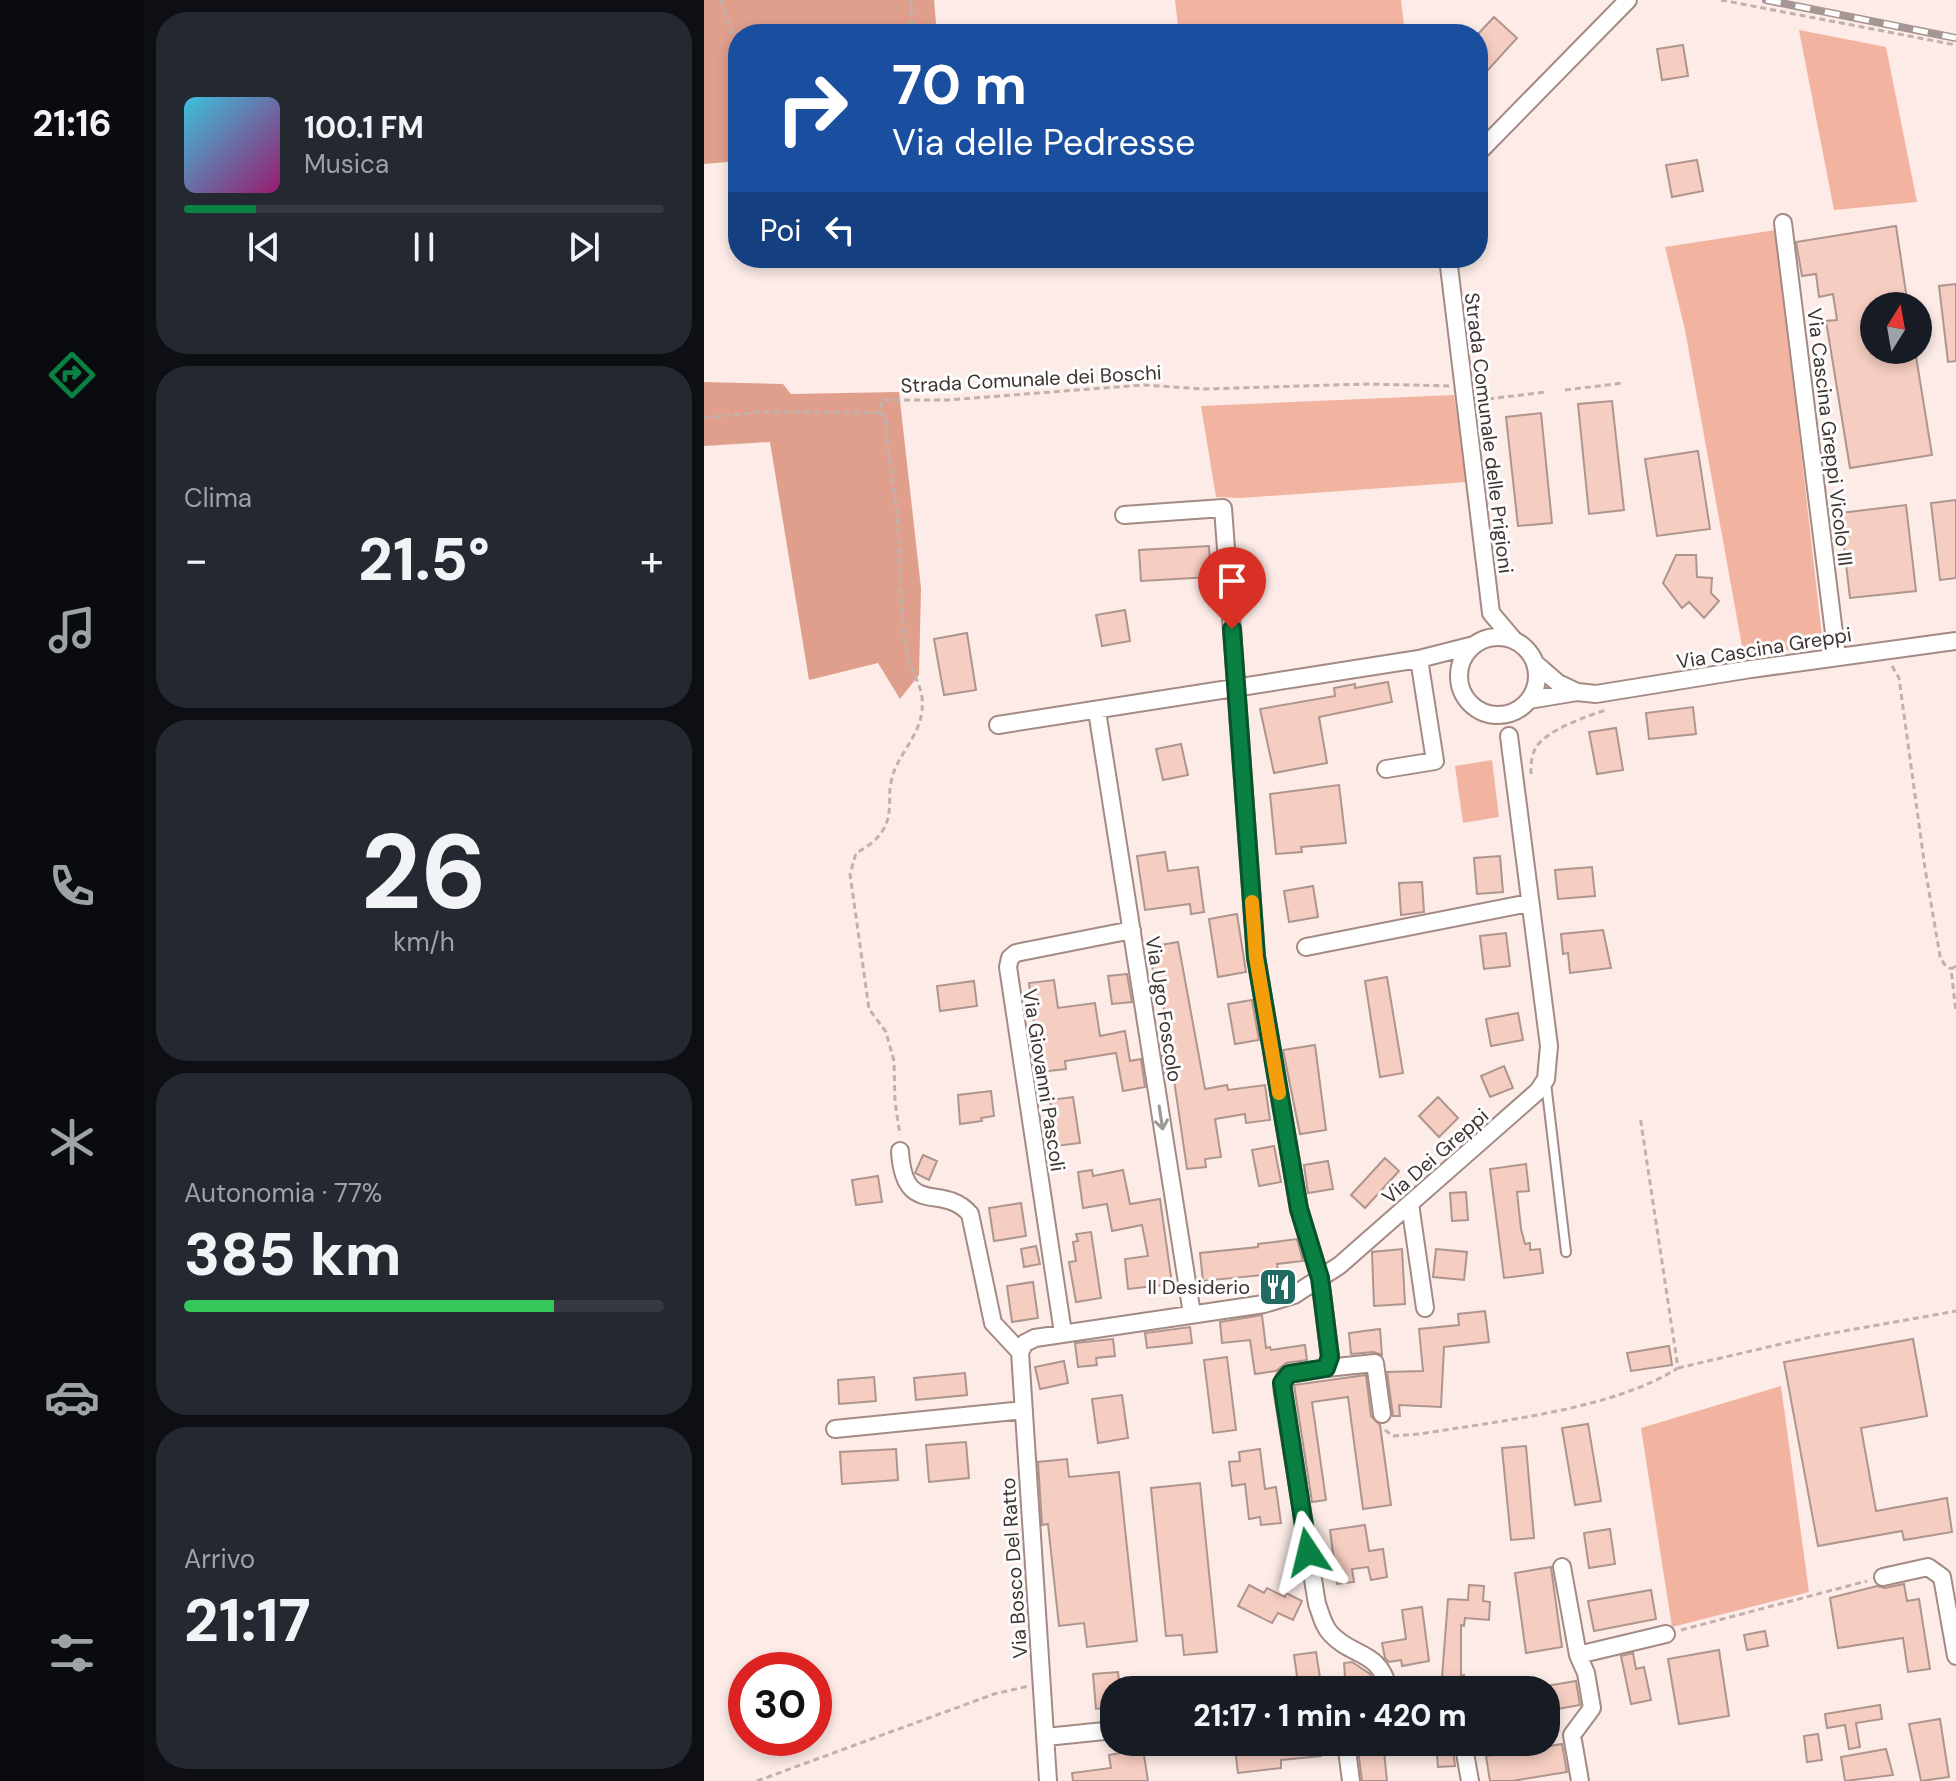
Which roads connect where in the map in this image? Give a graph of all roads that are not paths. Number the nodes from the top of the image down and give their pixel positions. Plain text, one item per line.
1 (1628, 0) edge
2 (1488, 143) edge
3 (1783, 223) dead end
4 (1449, 268) edge
5 (1124, 515) dead end
6 (1491, 613) junction
7 (1513, 639) junction
8 (1956, 641) edge
9 (1476, 644) junction
10 (1837, 657) junction
11 (1419, 659) junction
12 (1535, 663) junction
13 (1459, 682) junction
14 (1237, 689) junction
15 (1577, 692) junction
16 (1524, 705) junction
17 (1097, 711) junction
18 (1486, 713) junction
19 (998, 725) dead end
20 (1509, 736) junction
21 (1386, 769) dead end
22 (1529, 903) junction
23 (1132, 930) junction
24 (1306, 947) dead end
25 (1546, 1079) junction
26 (900, 1151) road end
27 (1410, 1204) junction
28 (1566, 1252) dead end
29 (1320, 1278) junction
30 (1425, 1308) dead end
31 (1192, 1314) junction
32 (1063, 1333) junction
33 (1020, 1352) junction
34 (1326, 1368) junction
35 (1024, 1410) junction
36 (1382, 1414) road end
37 (835, 1429) dead end
38 (1562, 1567) dead end
39 (1883, 1577) road end
40 (1666, 1634) road end
41 (1578, 1655) junction
42 (1956, 1656) edge
43 (1385, 1676) edge
44 (1100, 1731) edge
45 (1046, 1737) junction
46 (1348, 1756) edge
47 (1466, 1756) edge
48 (1048, 1781) edge
49 (1351, 1781) edge
50 (1470, 1781) edge
51 (1580, 1781) edge

1 - 2 street
3 - 10 street, Via Cascina Greppi Vicolo III
4 - 6 street, Strada Comunale delle Prigioni
5 - 14 street
6 - 7 street
6 - 9 street
7 - 9 street
7 - 12 street
8 - 10 street, Via Cascina Greppi
9 - 11 street
9 - 13 street
10 - 15 street, Via Cascina Greppi
11 - 13 street
11 - 14 street
11 - 21 street
12 - 15 street
12 - 16 street
13 - 18 street
14 - 17 street
14 - 29 street
15 - 16 street, Via Cascina Greppi
16 - 18 street
16 - 20 street
17 - 19 street
17 - 23 street, Via Ugo Foscolo
18 - 20 street
20 - 22 street
22 - 24 street
22 - 25 street
23 -> 31 street, Via Ugo Foscolo
23 - 32 street, Via Giovanni Pascoli
25 - 27 street, Via Dei Greppi
25 - 28 lane
26 - 33 street
27 - 29 street, Via Dei Greppi
27 - 30 street
29 - 31 street, Via Dei Greppi
29 - 34 street
31 - 32 street, Via Dei Greppi
32 - 33 street, Via Dei Greppi
33 - 35 street, Via Bosco Del Ratto
34 - 36 street
34 - 43 street
35 - 37 street
35 - 45 street, Via Bosco Del Ratto
38 - 41 street
39 - 42 street
40 - 41 street
41 - 51 street
44 - 45 street
45 - 48 street, Via Bosco Del Ratto
46 - 49 street
47 - 50 street

